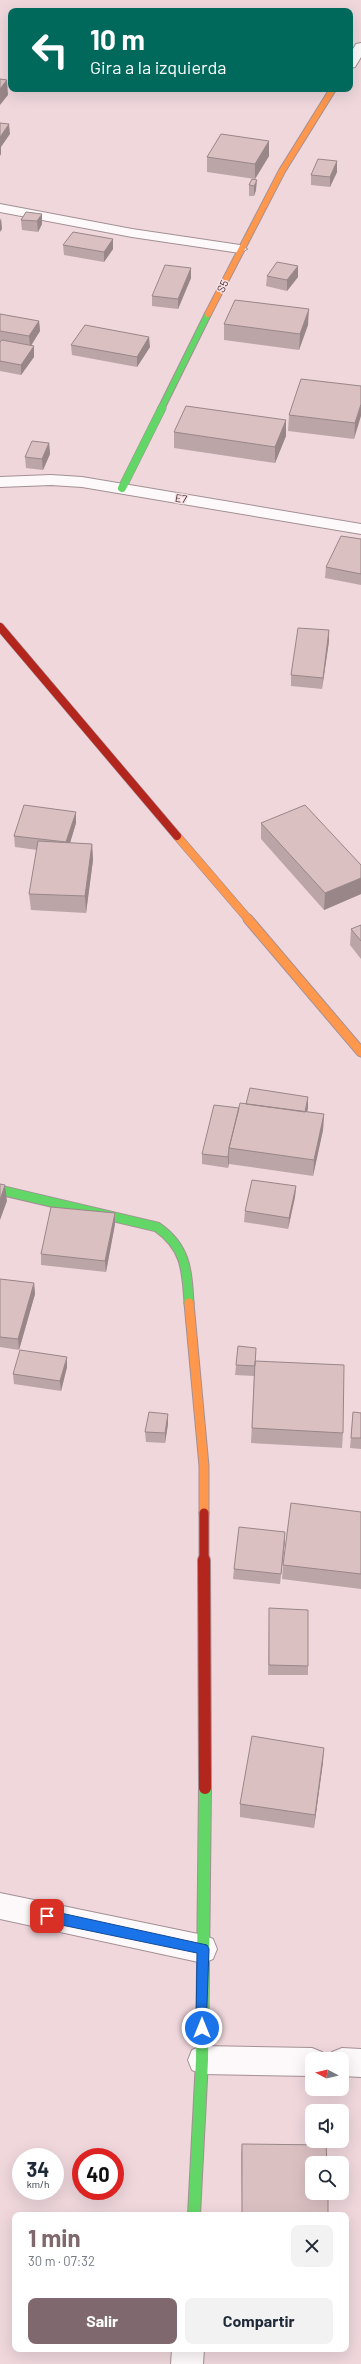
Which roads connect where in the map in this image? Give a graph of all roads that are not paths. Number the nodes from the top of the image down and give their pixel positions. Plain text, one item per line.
1 (361, 47) edge
2 (353, 59) edge
3 (331, 92) edge
4 (0, 208) edge
5 (240, 249) junction
6 (0, 482) edge
7 (122, 488) junction
8 (361, 529) edge
9 (0, 627) edge
10 (361, 1052) edge
11 (0, 1190) edge
12 (0, 1906) edge
13 (203, 1949) junction
14 (202, 2060) junction
15 (305, 2062) edge
16 (349, 2062) edge
17 (361, 2063) edge
18 (194, 2212) edge
19 (188, 2352) edge
20 (187, 2364) edge

1 - 2 street
3 - 5 street, S5
4 - 5 street
5 - 7 street, S5
6 - 7 street, E7
7 - 8 street, E7
9 - 10 street
11 - 13 street
12 - 13 street
13 - 14 street
14 - 15 street
14 - 18 street
16 - 17 street
19 - 20 street

